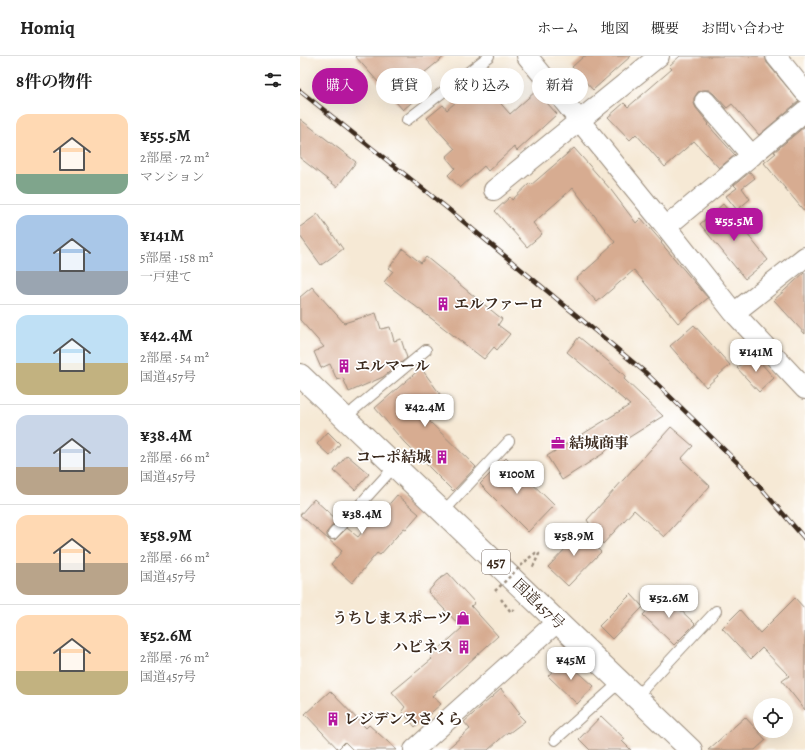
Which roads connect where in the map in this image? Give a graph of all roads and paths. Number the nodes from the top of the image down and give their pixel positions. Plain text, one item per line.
1 (489, 56) edge
2 (527, 56) edge
3 (660, 56) edge
4 (776, 56) edge
5 (805, 92) edge
6 (705, 100) dead end
7 (805, 111) edge
8 (407, 120) dead end
9 (579, 121) junction
10 (752, 156) junction
11 (494, 190) dead end
12 (666, 227) junction
13 (805, 257) edge
14 (734, 313) junction
15 (426, 350) dead end
16 (300, 375) edge
17 (803, 384) edge
18 (346, 419) junction
19 (509, 441) dead end
20 (395, 466) junction
21 (444, 512) junction
22 (333, 534) dead end
23 (531, 572) dead end
24 (495, 591) dead end
25 (716, 611) dead end
26 (558, 621) junction
27 (620, 682) junction
28 (636, 697) junction
29 (555, 740) dead end
30 (414, 750) edge
31 (691, 750) edge

1 - 8 lane
2 - 9 street
3 - 9 street
4 - 5 street
6 - 10 street
7 - 10 street
9 - 11 street
9 - 12 street
10 - 12 street
12 - 14 street
13 - 14 street
14 - 17 street
15 - 18 lane
16 - 18 highway, 国道457号 / 457
18 - 20 highway, 国道457号 / 457
19 - 21 lane
20 - 21 highway, 国道457号 / 457
20 - 22 lane
21 - 26 highway, 国道457号 / 457
23 - 24 path, bridge
25 - 28 lane
26 - 27 highway, 国道457号 / 457
26 - 30 street
27 - 28 highway, 国道457号 / 457
27 - 29 lane
28 - 31 highway, 国道457号 / 457

